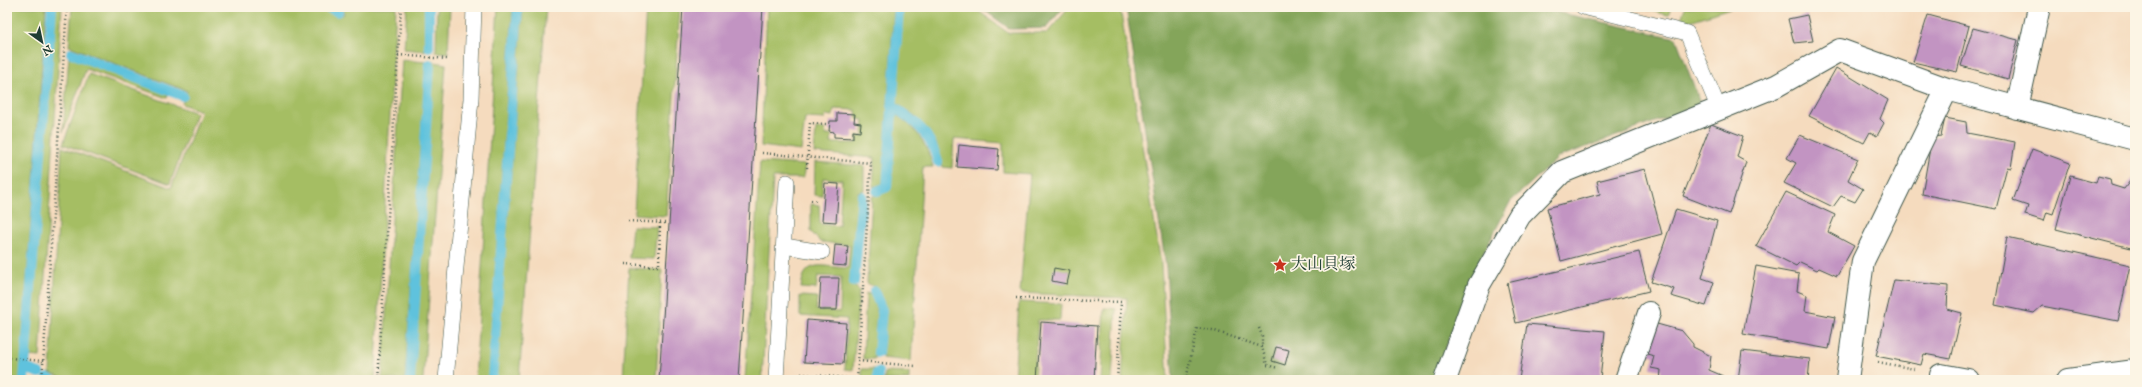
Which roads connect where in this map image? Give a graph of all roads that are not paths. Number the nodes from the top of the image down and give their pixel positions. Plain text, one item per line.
1 (474, 7) edge
2 (1583, 7) edge
3 (2040, 7) edge
4 (1947, 90) junction
5 (2017, 108) junction
6 (1719, 109) junction
7 (2135, 139) edge
8 (787, 182) dead end
9 (784, 246) junction
10 (822, 252) dead end
11 (1649, 313) dead end
12 (2135, 371) edge
13 (1941, 375) road end
14 (446, 380) edge
15 (776, 380) edge
16 (1445, 380) edge
17 (1626, 380) edge
18 (1847, 380) edge
19 (1968, 380) edge
20 (2068, 380) edge

1 - 14 lane
2 - 6 lane
3 - 5 street
4 - 5 street
4 - 6 street
4 - 18 street
5 - 7 street
6 - 16 street
8 - 9 lane
9 - 10 lane
9 - 15 lane
11 - 17 street
12 - 20 street
13 - 19 street

